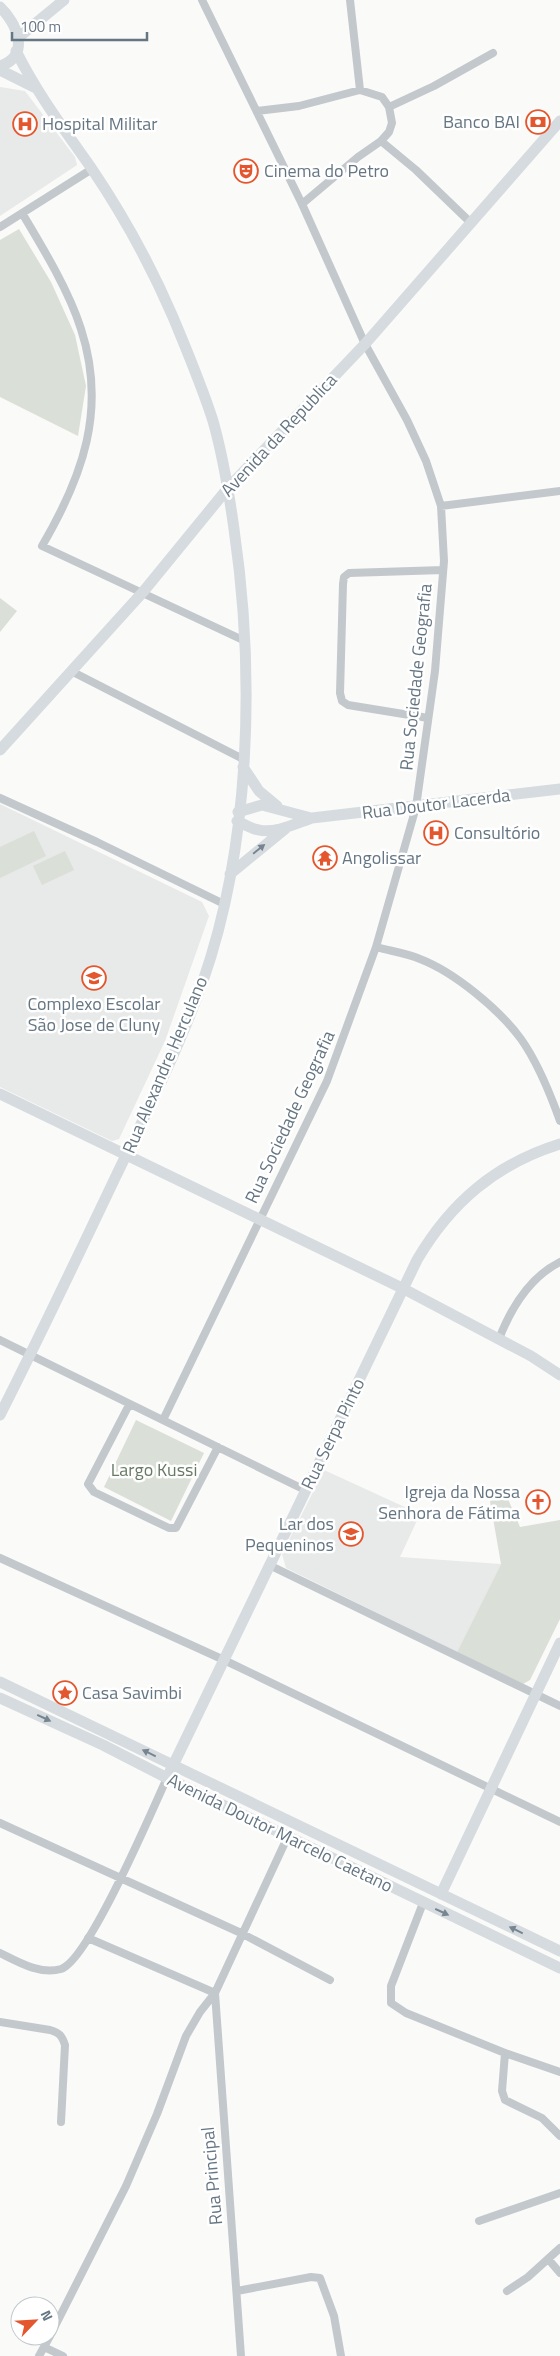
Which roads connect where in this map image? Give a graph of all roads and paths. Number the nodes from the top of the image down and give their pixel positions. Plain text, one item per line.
1 (64, 0) edge
2 (202, 0) edge
3 (350, 0) edge
4 (0, 7) edge
5 (19, 37) junction
6 (16, 51) junction
7 (493, 53) dead end
8 (0, 66) edge
9 (0, 70) edge
10 (34, 86) junction
11 (360, 90) junction
12 (388, 107) junction
13 (257, 111) junction
14 (560, 121) edge
15 (381, 141) junction
16 (92, 169) junction
17 (302, 204) junction
18 (22, 214) junction
19 (470, 222) junction
20 (0, 227) edge
21 (365, 344) junction
22 (228, 488) junction
23 (560, 491) edge
24 (441, 506) junction
25 (443, 570) junction
26 (143, 592) junction
27 (245, 641) junction
28 (71, 671) junction
29 (428, 718) junction
30 (0, 750) edge
31 (243, 763) junction
32 (560, 788) edge
33 (0, 798) edge
34 (416, 807) junction
35 (285, 812) junction
36 (238, 816) junction
37 (312, 818) junction
38 (289, 825) junction
39 (230, 874) junction
40 (224, 904) junction
41 (376, 947) junction
42 (0, 1094) edge
43 (560, 1121) edge
44 (560, 1144) edge
45 (126, 1154) junction
46 (259, 1220) junction
47 (560, 1262) edge
48 (404, 1289) junction
49 (499, 1339) junction
50 (0, 1340) edge
51 (30, 1354) junction
52 (560, 1376) edge
53 (129, 1405) junction
54 (0, 1415) edge
55 (163, 1420) junction
56 (218, 1446) junction
57 (305, 1490) junction
58 (0, 1558) edge
59 (269, 1565) junction
60 (560, 1643) edge
61 (224, 1660) junction
62 (0, 1682) edge
63 (535, 1695) junction
64 (0, 1698) edge
65 (560, 1706) edge
66 (173, 1764) junction
67 (166, 1778) junction
68 (490, 1788) junction
69 (560, 1822) edge
70 (0, 1823) edge
71 (288, 1836) junction
72 (120, 1878) junction
73 (441, 1894) junction
74 (422, 1903) junction
75 (241, 1932) junction
76 (88, 1938) junction
77 (560, 1951) edge
78 (0, 1953) edge
79 (560, 1968) edge
80 (330, 1980) dead end
81 (215, 1993) junction
82 (0, 2022) edge
83 (505, 2053) junction
84 (560, 2072) edge
85 (61, 2122) dead end
86 (560, 2136) edge
87 (560, 2193) edge
88 (479, 2220) dead end
89 (560, 2248) edge
90 (549, 2260) junction
91 (560, 2273) edge
92 (237, 2291) junction
93 (507, 2291) dead end
94 (60, 2316) edge
95 (44, 2347) joint
96 (40, 2356) edge
97 (63, 2356) edge
98 (241, 2356) edge
99 (341, 2356) edge

1 - 5 street
2 - 13 street, Rua Sociedade Geografia
3 - 11 street
4 - 5 street
5 - 6 street
6 - 8 street
6 - 10 street
7 - 12 street
9 - 10 street, Rua Alexandre Herculano
10 - 16 street, Rua Alexandre Herculano
11 - 12 street
11 - 13 street
12 - 15 street
13 - 17 street, Rua Sociedade Geografia
14 - 19 street, Avenida da Republica
15 - 17 street
15 - 19 street
16 - 18 street
16 - 22 street, Rua Alexandre Herculano
17 - 21 street, Rua Sociedade Geografia
18 - 20 street
18 - 26 street
19 - 21 street, Avenida da Republica
21 - 22 street, Avenida da Republica
21 - 24 street, Rua Sociedade Geografia
22 - 26 street, Avenida da Republica
22 - 27 street, Rua Alexandre Herculano
23 - 24 street
24 - 25 street, Rua Sociedade Geografia
25 - 29 street, Rua Sociedade Geografia
25 - 29 street
26 - 27 street
26 - 28 street, Avenida da Republica
27 - 31 street, Rua Alexandre Herculano
28 - 30 street, Avenida da Republica
28 - 31 street
29 - 34 street, Rua Sociedade Geografia
31 - 35 street
31 - 36 street, Rua Alexandre Herculano
32 - 34 street, Rua Doutor Lacerda
33 - 40 street
34 - 37 street, Rua Doutor Lacerda
34 - 41 street, Rua Sociedade Geografia
35 - 36 street, Rua Doutor Lacerda
35 - 37 street, Rua Doutor Lacerda
36 - 38 street, Rua Doutor Lacerda
36 - 39 street, Rua Alexandre Herculano
37 - 38 street, Rua Doutor Lacerda
39 -> 38 street
39 - 40 street, Rua Alexandre Herculano
40 - 45 street, Rua Alexandre Herculano
41 - 43 street
41 - 46 street, Rua Sociedade Geografia
42 - 45 street
44 - 48 street, Rua Serpa Pinto
45 - 46 street
45 - 51 street, Rua Alexandre Herculano
46 - 48 street
46 - 55 street, Rua Sociedade Geografia
47 - 49 street
48 - 49 street
48 - 57 street, Rua Serpa Pinto
49 - 52 street
50 - 51 street
51 - 53 street
51 - 54 street, Rua Alexandre Herculano
53 - 55 street
53 - 56 street
55 - 56 street
56 - 57 street
57 - 59 street, Rua Serpa Pinto
58 - 61 street
59 - 61 street, Rua Serpa Pinto
59 - 63 street
60 - 63 street
61 - 66 street, Rua Serpa Pinto
61 - 68 street
66 -> 62 street, Avenida Doutor Marcelo Caetano
63 - 65 street
63 - 68 street
64 -> 67 street, Avenida Doutor Marcelo Caetano
66 - 67 street, Rua Serpa Pinto
66 - 73 street, Avenida Doutor Marcelo Caetano
67 - 71 street, Avenida Doutor Marcelo Caetano
67 - 72 street
68 - 69 street
68 - 73 street
70 - 72 street
71 - 74 street, Avenida Doutor Marcelo Caetano
71 - 75 street
72 - 75 street
72 - 76 street
77 -> 73 street, Avenida Doutor Marcelo Caetano
74 -> 79 street, Avenida Doutor Marcelo Caetano
74 - 83 street
75 - 80 street
75 - 81 street
76 - 78 street
76 - 81 street
81 - 92 street, Rua Principal
81 - 94 street
82 - 85 street
83 - 84 street
83 - 86 street
87 - 88 street
89 - 90 street
90 - 91 street
90 - 93 street
92 - 98 street, Rua Principal
92 - 99 street
95 - 96 street
95 - 97 street

